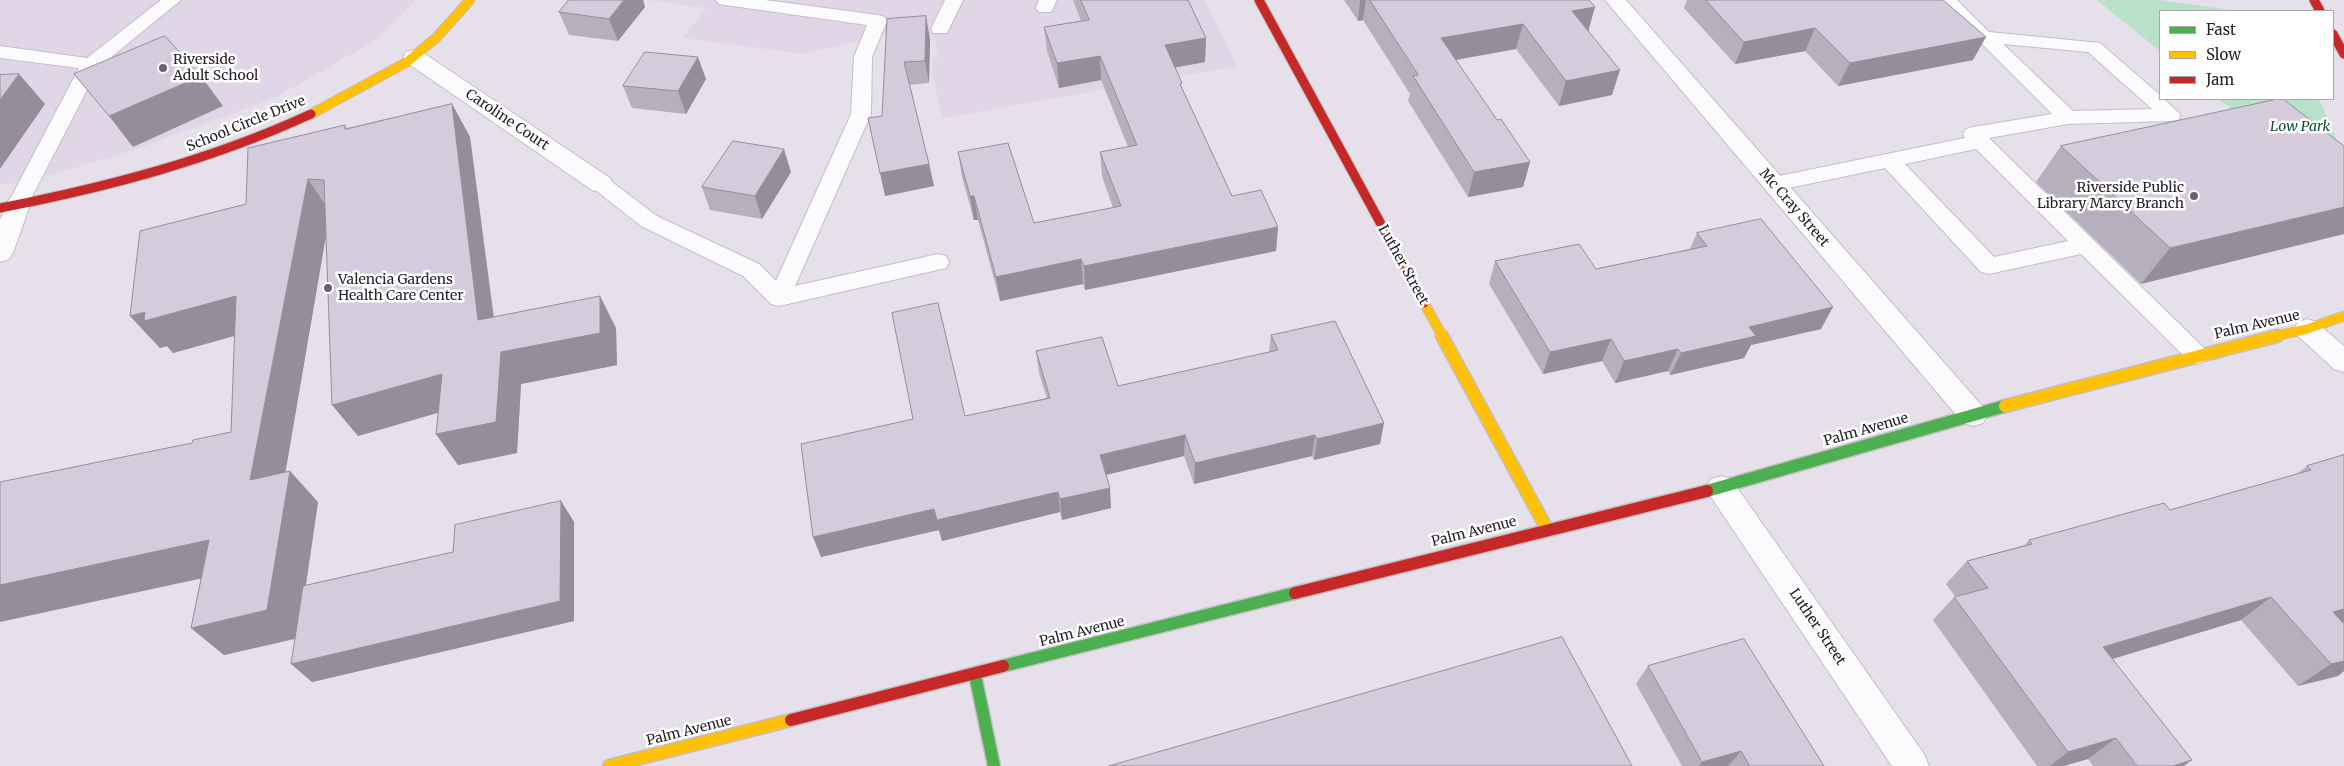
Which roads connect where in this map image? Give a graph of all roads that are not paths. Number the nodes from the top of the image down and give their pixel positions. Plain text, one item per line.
1 (172, 0) edge
2 (470, 0) edge
3 (725, 0) edge
4 (954, 0) edge
5 (1259, 0) edge
6 (1616, 0) edge
7 (1947, 0) edge
8 (803, 6) edge
9 (940, 28) dead end
10 (2334, 36) edge
11 (1984, 37) junction
12 (0, 52) edge
13 (2344, 54) edge
14 (414, 57) junction
15 (91, 64) junction
16 (2068, 118) junction
17 (1981, 142) junction
18 (1891, 161) junction
19 (601, 184) joint
20 (1774, 184) junction
21 (9, 206) edge
22 (2086, 245) junction
23 (0, 253) edge
24 (938, 262) dead end
25 (779, 298) junction
26 (2344, 316) edge
27 (2307, 329) junction
28 (2197, 355) junction
29 (2344, 362) edge
30 (1973, 415) junction
31 (1721, 488) junction
32 (1547, 529) junction
33 (975, 675) junction
34 (609, 766) edge
35 (994, 766) edge
36 (1912, 766) edge

1 - 15 lane
2 - 14 street, School Circle Drive
3 - 8 lane
4 - 9 lane
5 - 32 street, Luther Street
6 - 20 street, Mc Cray Street
7 - 11 lane
8 - 25 lane
10 - 13 street
11 - 16 lane
11 - 16 lane
12 - 15 lane
14 - 19 street, Caroline Court
14 - 21 street, School Circle Drive
15 - 21 lane
16 - 17 lane
17 - 18 lane
17 - 22 lane
18 - 20 lane
18 - 22 lane
19 - 25 lane
20 - 30 street, Mc Cray Street
21 - 23 street
22 - 28 lane
24 - 25 lane
26 - 27 street, Palm Avenue
27 - 28 street, Palm Avenue
27 - 29 street
28 - 30 street, Palm Avenue
30 - 31 street, Palm Avenue
31 - 32 street, Palm Avenue
31 - 36 street, Luther Street
32 - 33 street, Palm Avenue
33 - 34 street, Palm Avenue
33 - 35 street

